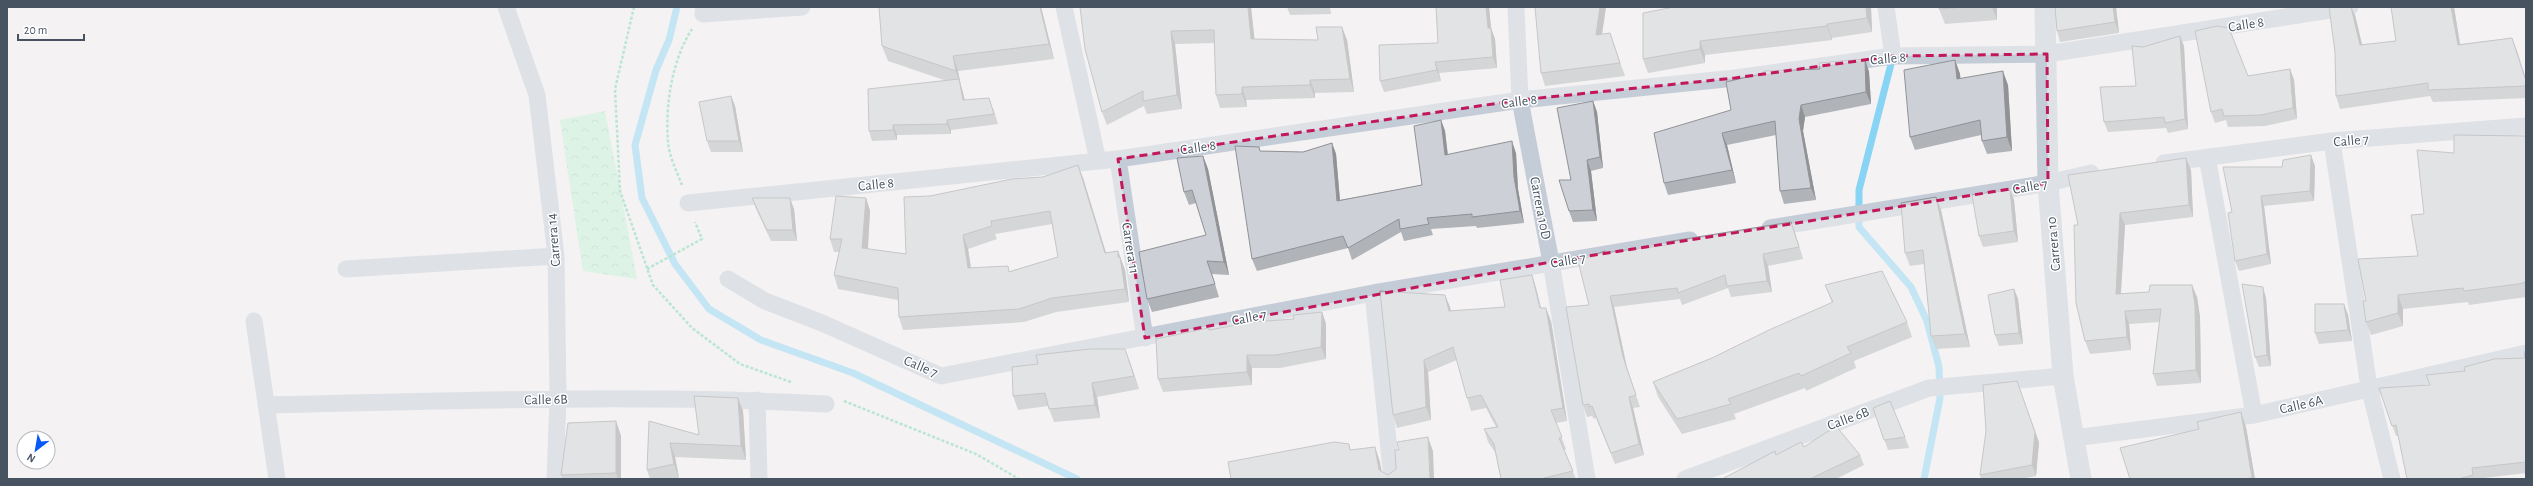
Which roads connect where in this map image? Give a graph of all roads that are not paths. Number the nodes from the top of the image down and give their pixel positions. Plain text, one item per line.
1 (506, 7) edge
2 (802, 7) edge
3 (1064, 7) edge
4 (1516, 7) edge
5 (1886, 7) edge
6 (2045, 7) edge
7 (2350, 7) edge
8 (703, 10) edge
9 (2047, 54) junction
10 (1893, 56) junction
11 (1520, 100) junction
12 (2526, 126) edge
13 (2332, 141) junction
14 (2207, 157) junction
15 (1118, 159) junction
16 (1098, 161) junction
17 (2144, 166) edge
18 (2106, 171) edge
19 (2048, 183) junction
20 (688, 203) road end
21 (1752, 231) edge
22 (1706, 238) edge
23 (556, 256) junction
24 (1551, 262) junction
25 (346, 269) dead end
26 (728, 279) dead end
27 (1374, 294) junction
28 (254, 320) dead end
29 (1145, 338) junction
30 (2526, 353) edge
31 (2063, 376) junction
32 (2370, 387) junction
33 (558, 398) junction
34 (757, 400) junction
35 (826, 404) dead end
36 (266, 405) junction
37 (2254, 415) junction
38 (2074, 438) junction
39 (277, 479) edge
40 (555, 479) edge
41 (758, 479) edge
42 (1392, 479) edge
43 (1587, 479) edge
44 (1685, 479) edge
45 (2081, 479) edge
46 (2392, 479) edge

1 - 23 street, Carrera 14
2 - 8 street
3 - 16 street
4 - 11 street, Carrera 10D
5 - 10 street
6 - 9 street, Carrera 10
7 - 9 street, Calle 8
9 - 10 street, Calle 8
9 - 19 street, Carrera 10
10 - 11 street, Calle 8
11 - 15 street, Calle 8
11 - 24 street, Carrera 10D
12 - 13 street, Calle 7
13 - 14 street, Calle 7
13 - 32 street
14 - 17 street, Calle 7
14 - 37 street
15 - 16 street, Calle 8
15 - 29 street, Carrera 11
16 - 20 street, Calle 8
18 - 19 street, Calle 7
19 - 21 street, Calle 7
19 - 31 street, Carrera 10
22 - 24 street, Calle 7
23 - 25 street
23 - 33 street, Carrera 14
24 - 27 street, Calle 7
24 - 43 street, Carrera 10D
26 - 29 street, Calle 7
27 - 29 street, Calle 7
27 - 42 street
28 - 36 street
30 - 32 street, Calle 6A
31 - 38 street, Carrera 10
31 - 44 street, Calle 6B
32 - 37 street, Calle 6A
32 - 46 street
33 - 34 street, Calle 6B
33 - 36 street, Calle 6B
33 - 40 street, Carrera 14
34 - 35 street, Calle 6B
34 - 41 street
36 - 39 street
37 - 38 street, Calle 6A
38 - 45 street, Carrera 10

